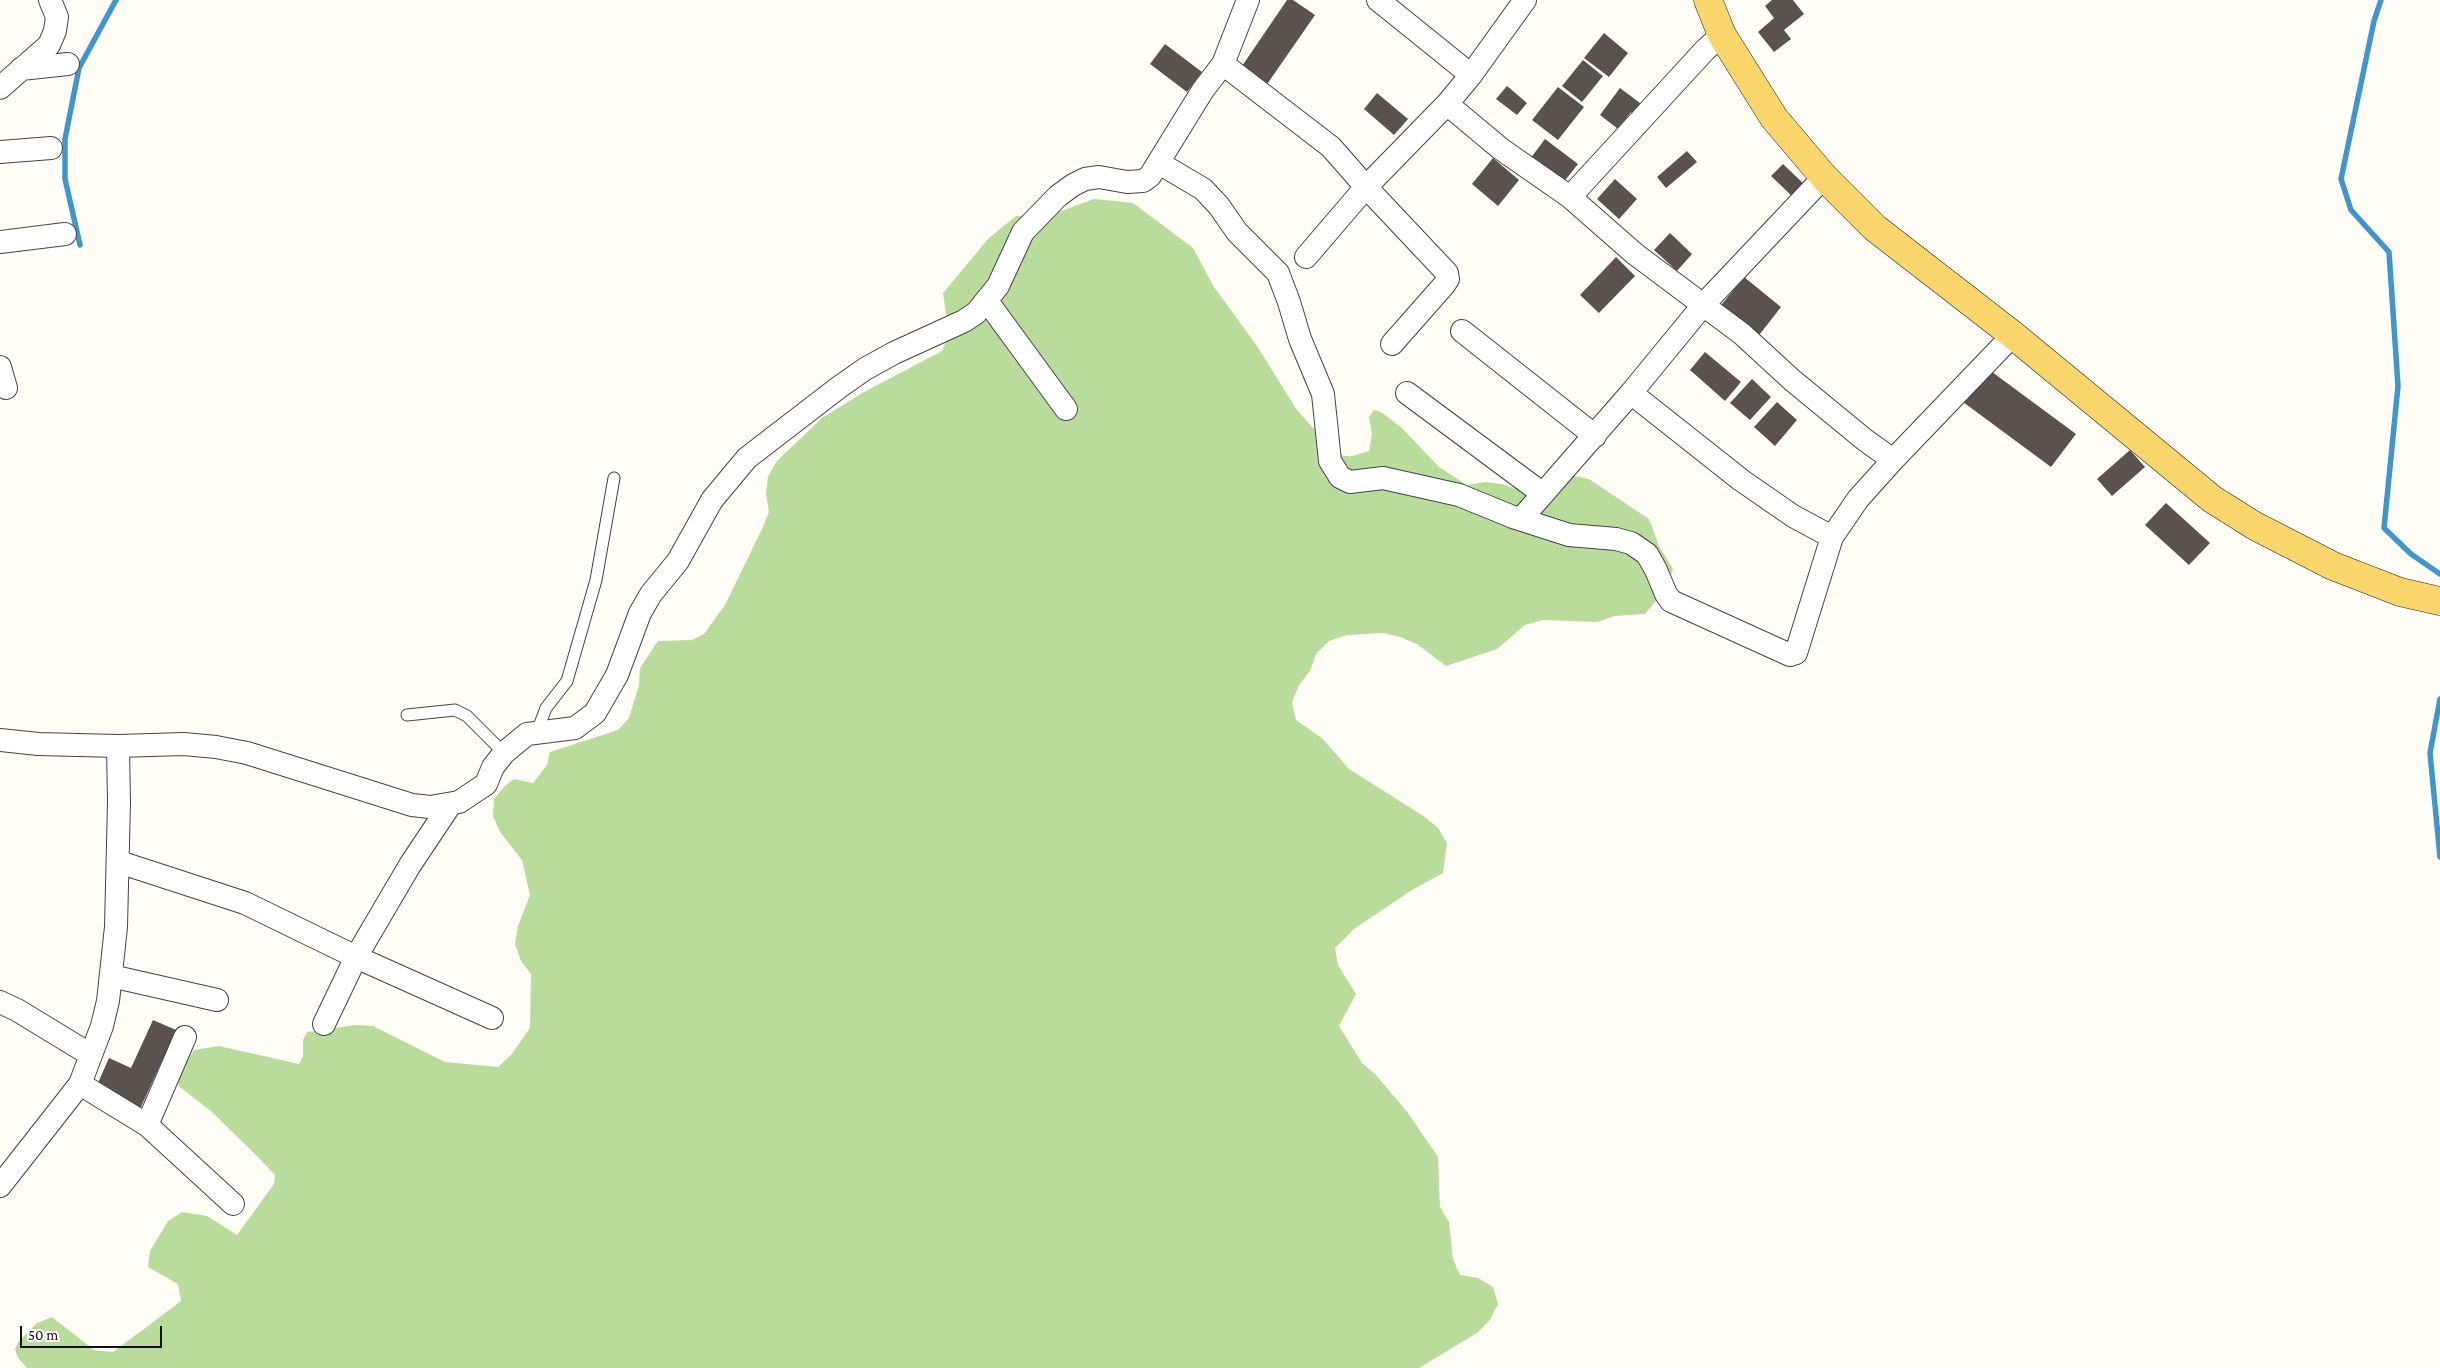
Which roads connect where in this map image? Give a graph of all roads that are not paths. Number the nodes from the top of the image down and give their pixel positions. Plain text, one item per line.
1 (50, 0) edge
2 (1248, 0) edge
3 (1378, 0) edge
4 (1525, 0) edge
5 (1708, 0) edge
6 (1722, 35) junction
7 (68, 64) dead end
8 (1223, 64) junction
9 (21, 69) junction
10 (1471, 75) junction
11 (0, 88) edge
12 (1447, 104) junction
13 (51, 148) dead end
14 (0, 152) edge
15 (1159, 163) junction
16 (1824, 177) junction
17 (1366, 187) junction
18 (1570, 197) junction
19 (65, 234) dead end
20 (0, 242) edge
21 (1306, 257) dead end
22 (987, 301) junction
23 (1704, 304) junction
24 (1462, 331) dead end
25 (2013, 335) junction
26 (1392, 344) dead end
27 (1407, 393) dead end
28 (1631, 393) junction
29 (1066, 409) dead end
30 (1595, 436) junction
31 (1892, 460) junction
32 (614, 478) dead end
33 (1543, 494) junction
34 (1521, 519) junction
35 (1832, 537) junction
36 (2438, 601) edge
37 (407, 715) dead end
38 (538, 732) junction
39 (0, 740) edge
40 (118, 746) junction
41 (504, 753) junction
42 (450, 805) junction
43 (118, 862) junction
44 (356, 957) junction
45 (111, 976) junction
46 (218, 1000) dead end
47 (0, 1002) edge
48 (492, 1018) dead end
49 (324, 1024) dead end
50 (186, 1037) dead end
51 (91, 1055) junction
52 (80, 1084) junction
53 (147, 1125) junction
54 (0, 1186) edge
55 (233, 1204) dead end

1 - 9 street
2 - 8 street
3 - 10 street
4 - 10 street
5 - 6 main road
6 - 16 main road
6 - 18 street
7 - 9 street
8 - 15 street
8 - 17 street
9 - 11 street
10 - 12 street
12 - 17 street
12 - 18 street
13 - 14 street
15 - 22 street
15 - 34 street
16 - 23 street
16 - 25 main road
17 - 21 street
17 - 26 street
18 - 23 street
19 - 20 street
22 - 29 street
22 - 38 street
23 - 28 street
23 - 31 street
24 - 30 street
25 - 31 street
25 - 36 main road
27 - 33 street
28 - 30 street
28 - 35 street
30 - 33 street
31 - 35 street
32 - 38 lane
33 - 34 street
34 - 35 street
37 - 41 lane
38 - 41 street
39 - 40 street
40 - 42 street
40 - 43 street
41 - 42 street
42 - 44 street
43 - 44 street
43 - 45 street
44 - 48 street
44 - 49 street
45 - 46 street
45 - 51 street
47 - 51 street
50 - 53 street
51 - 52 street
52 - 53 street
52 - 54 street
53 - 55 street

